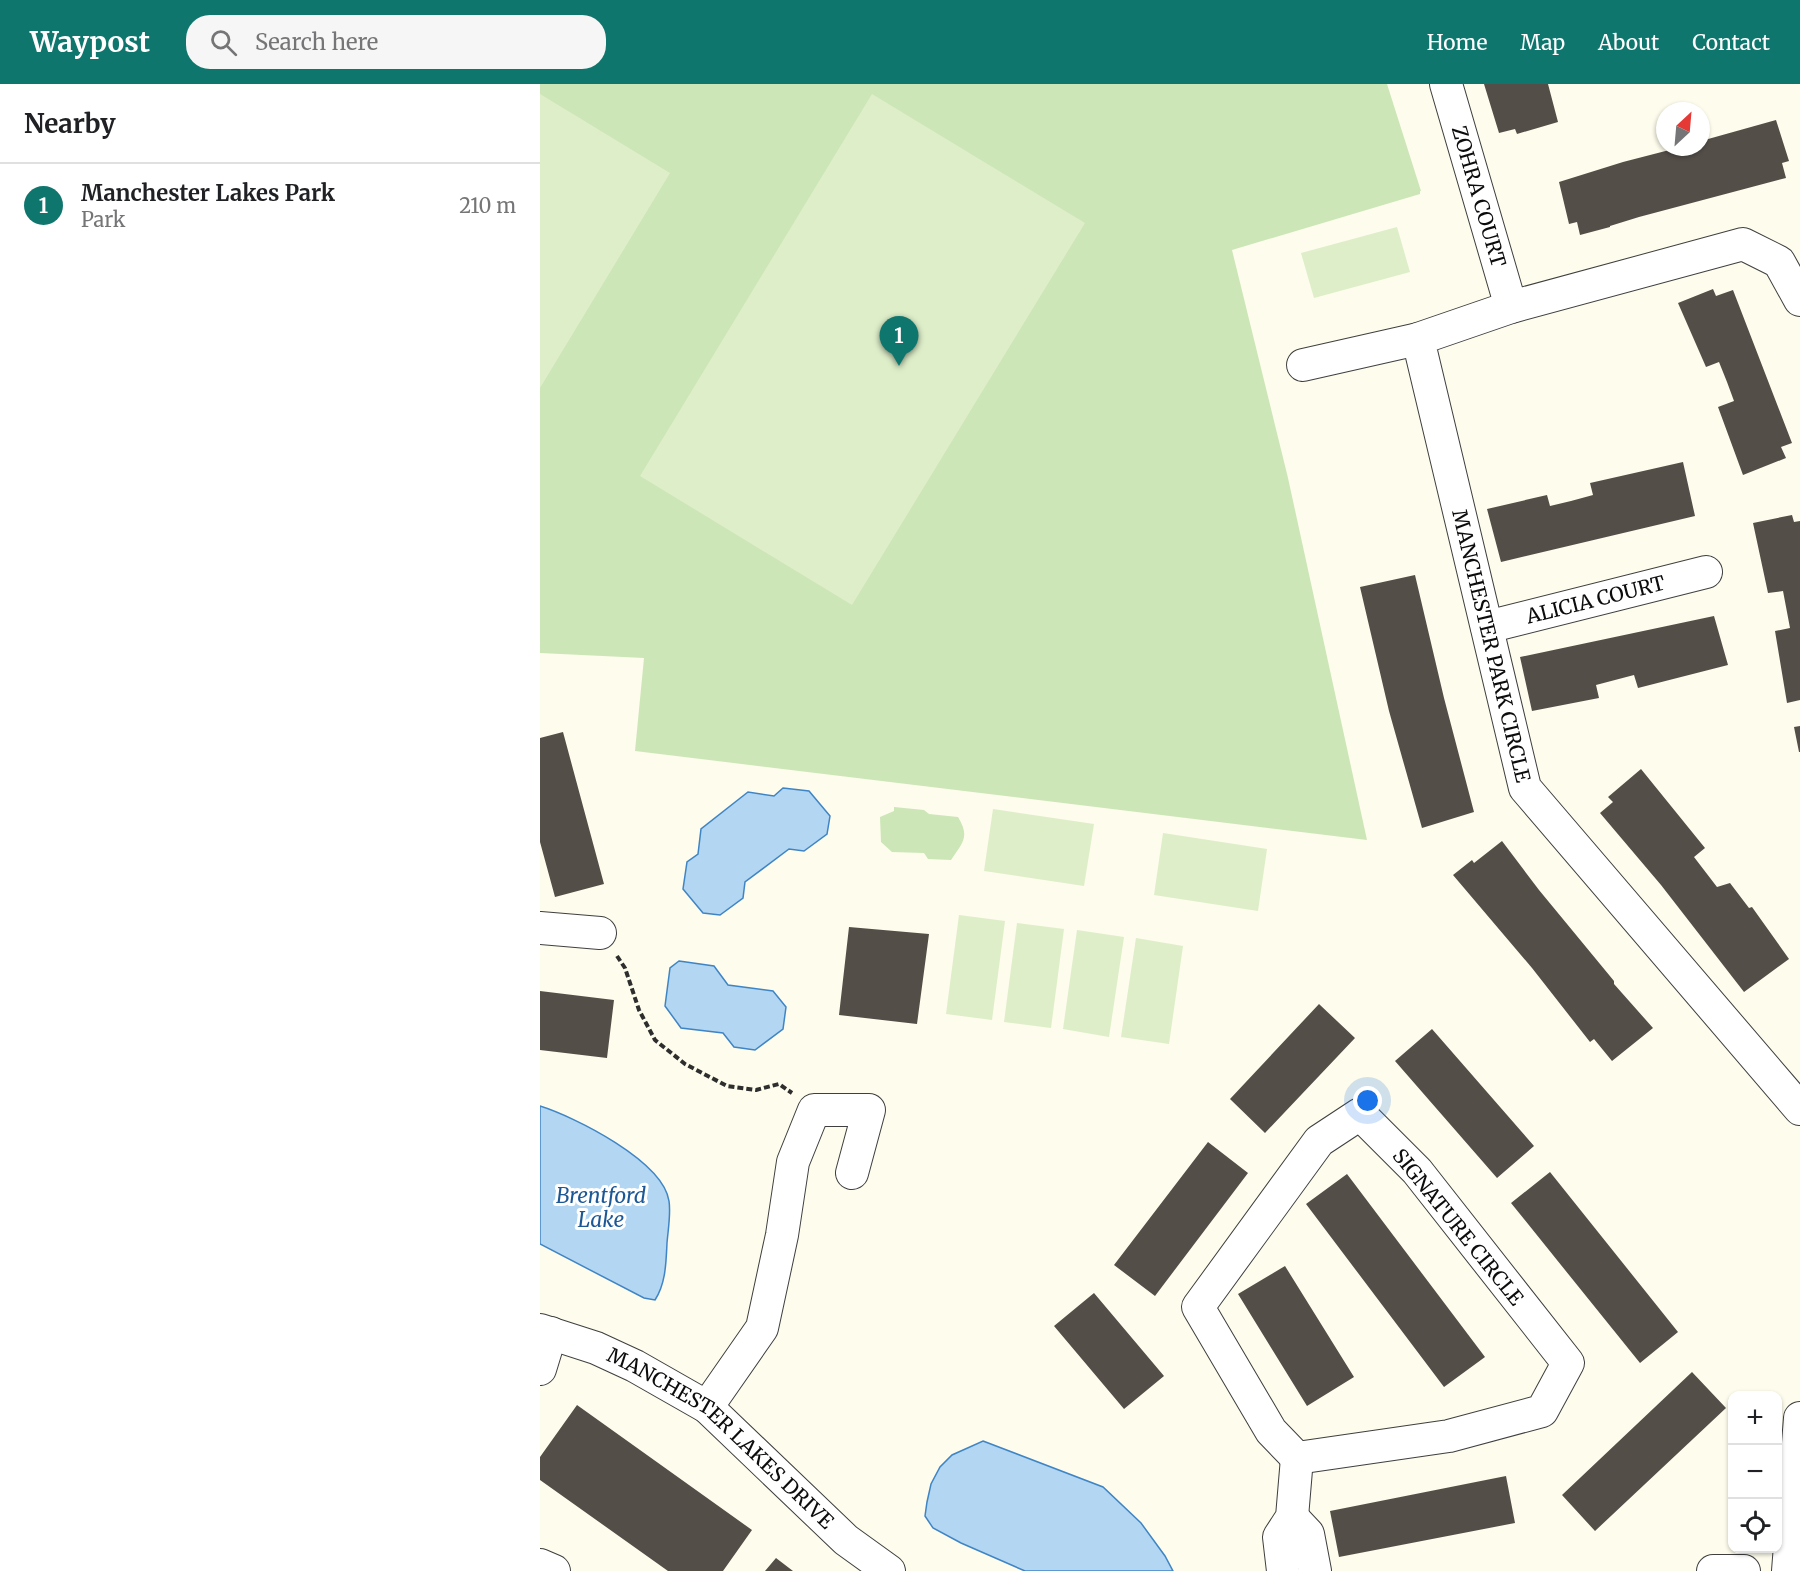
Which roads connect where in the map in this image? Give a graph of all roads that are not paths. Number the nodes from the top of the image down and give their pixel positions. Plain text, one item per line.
1 (1446, 84) edge
2 (1800, 300) edge
3 (1511, 308) junction
4 (1418, 339) junction
5 (1303, 365) dead end
6 (1706, 572) dead end
7 (1487, 627) junction
8 (540, 928) edge
9 (600, 933) road end
10 (1800, 1109) edge
11 (852, 1173) dead end
12 (545, 1332) edge
13 (540, 1369) edge
14 (707, 1407) junction
15 (1800, 1426) edge
16 (1297, 1458) junction
17 (1292, 1517) junction
18 (540, 1565) edge
19 (554, 1571) edge
20 (889, 1571) edge
21 (1283, 1571) edge
22 (1315, 1571) edge
23 (1713, 1571) edge
24 (1744, 1571) edge
25 (1788, 1571) edge

1 - 3 street, ZOHRA COURT
2 - 3 street
3 - 4 street
4 - 5 street
4 - 7 street, MANCHESTER PARK CIRCLE
6 - 7 street, ALICIA COURT
7 - 10 street, MANCHESTER PARK CIRCLE
8 - 9 street
11 - 14 street
12 - 13 street
12 - 14 street, MANCHESTER LAKES DRIVE
14 - 20 street, MANCHESTER LAKES DRIVE
15 - 25 street
16 - 16 street, SIGNATURE CIRCLE
16 - 17 street
17 - 21 street
17 - 22 street
18 - 19 street
23 - 24 street

